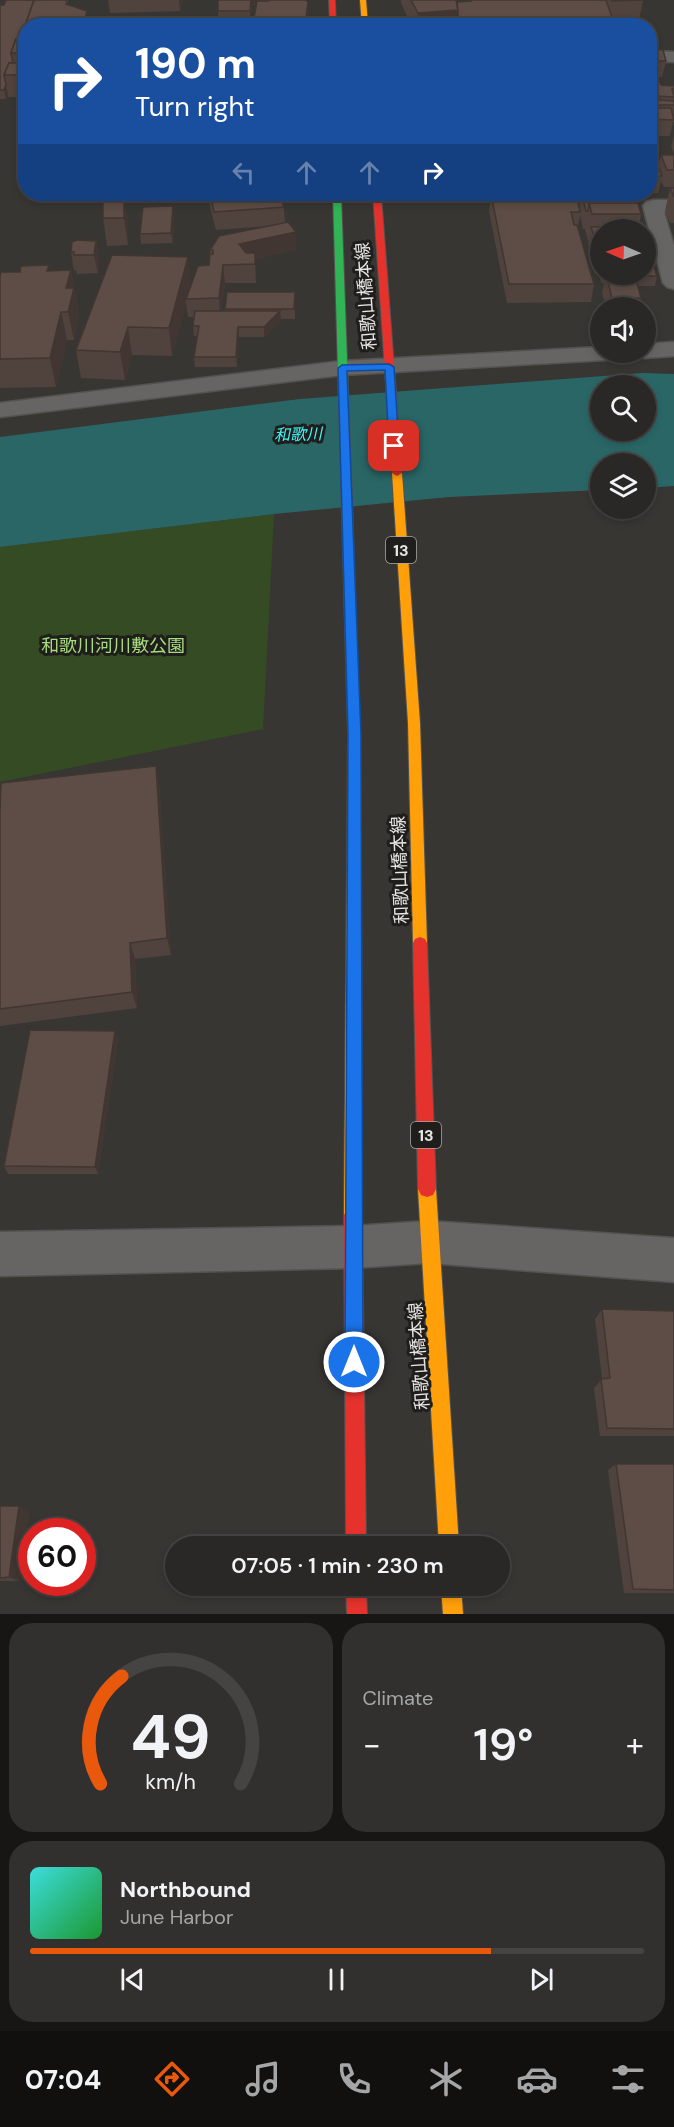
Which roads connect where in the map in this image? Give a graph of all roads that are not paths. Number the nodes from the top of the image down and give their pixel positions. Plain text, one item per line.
1 (332, 0) edge
2 (363, 0) edge
3 (333, 18) edge
4 (364, 18) edge
5 (657, 56) edge
6 (674, 57) edge
7 (337, 201) edge
8 (377, 201) edge
9 (674, 206) edge
10 (674, 283) edge
11 (674, 350) edge
12 (656, 351) edge
13 (590, 355) edge
14 (389, 371) junction
15 (343, 374) junction
16 (0, 410) edge
17 (429, 1242) junction
18 (353, 1247) junction
19 (0, 1254) edge
20 (674, 1260) edge
21 (356, 1536) edge
22 (448, 1536) edge
23 (356, 1596) edge
24 (452, 1596) edge
25 (357, 1614) edge
26 (453, 1614) edge

1 - 3 main road
2 - 4 main road
5 - 6 street
7 - 15 main road, 和歌山橋本線
8 - 14 main road, 和歌山橋本線 / 13
9 - 10 street
11 - 12 street
13 - 14 street
14 - 15 street
14 - 17 main road, 和歌山橋本線 / 13
15 - 16 street
15 - 18 main road, 和歌山橋本線
17 - 18 street
17 - 20 street
17 - 22 main road, 和歌山橋本線 / 13
18 - 19 street
18 - 21 main road, 和歌山橋本線
23 - 25 main road
24 - 26 main road

